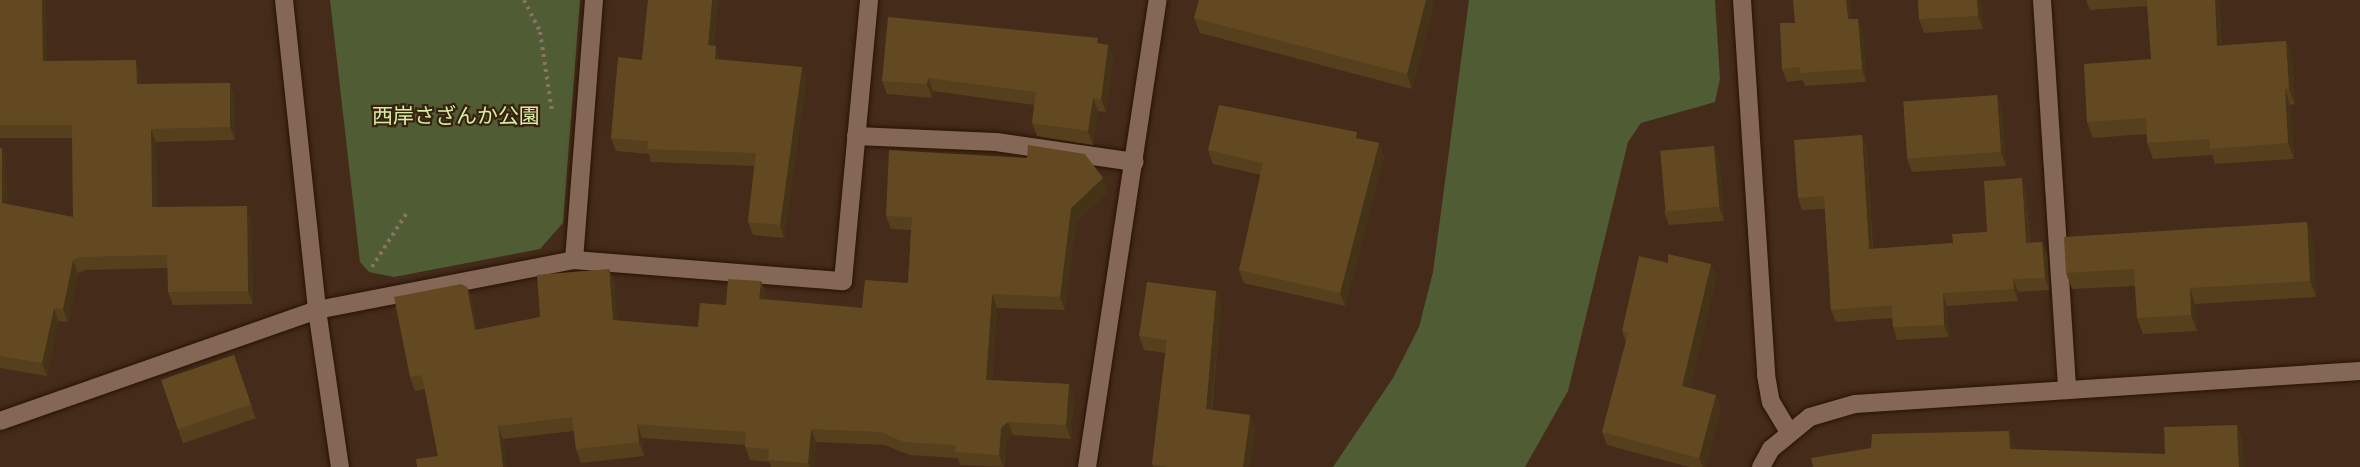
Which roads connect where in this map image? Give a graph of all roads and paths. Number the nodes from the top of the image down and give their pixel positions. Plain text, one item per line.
1 (284, 0) edge
2 (594, 0) edge
3 (869, 0) edge
4 (1158, 0) edge
5 (1742, 0) edge
6 (2042, 0) edge
7 (526, 1) edge
8 (584, 126) junction
9 (856, 136) junction
10 (1135, 162) junction
11 (408, 211) dead end
12 (574, 260) junction
13 (371, 268) dead end
14 (317, 310) junction
15 (2360, 371) edge
16 (2067, 390) junction
17 (0, 421) edge
18 (1789, 432) junction
19 (340, 467) edge
20 (1087, 467) edge
21 (1761, 467) edge

1 - 14 street
2 - 8 street
3 - 9 street
4 - 10 street
5 - 18 street
6 - 16 street
7 - 8 path
8 - 12 street
9 - 10 street
9 - 12 street
10 - 20 street
11 - 13 path
12 - 14 street
14 - 17 street
14 - 19 street
15 - 16 street
16 - 18 street
18 - 21 street

